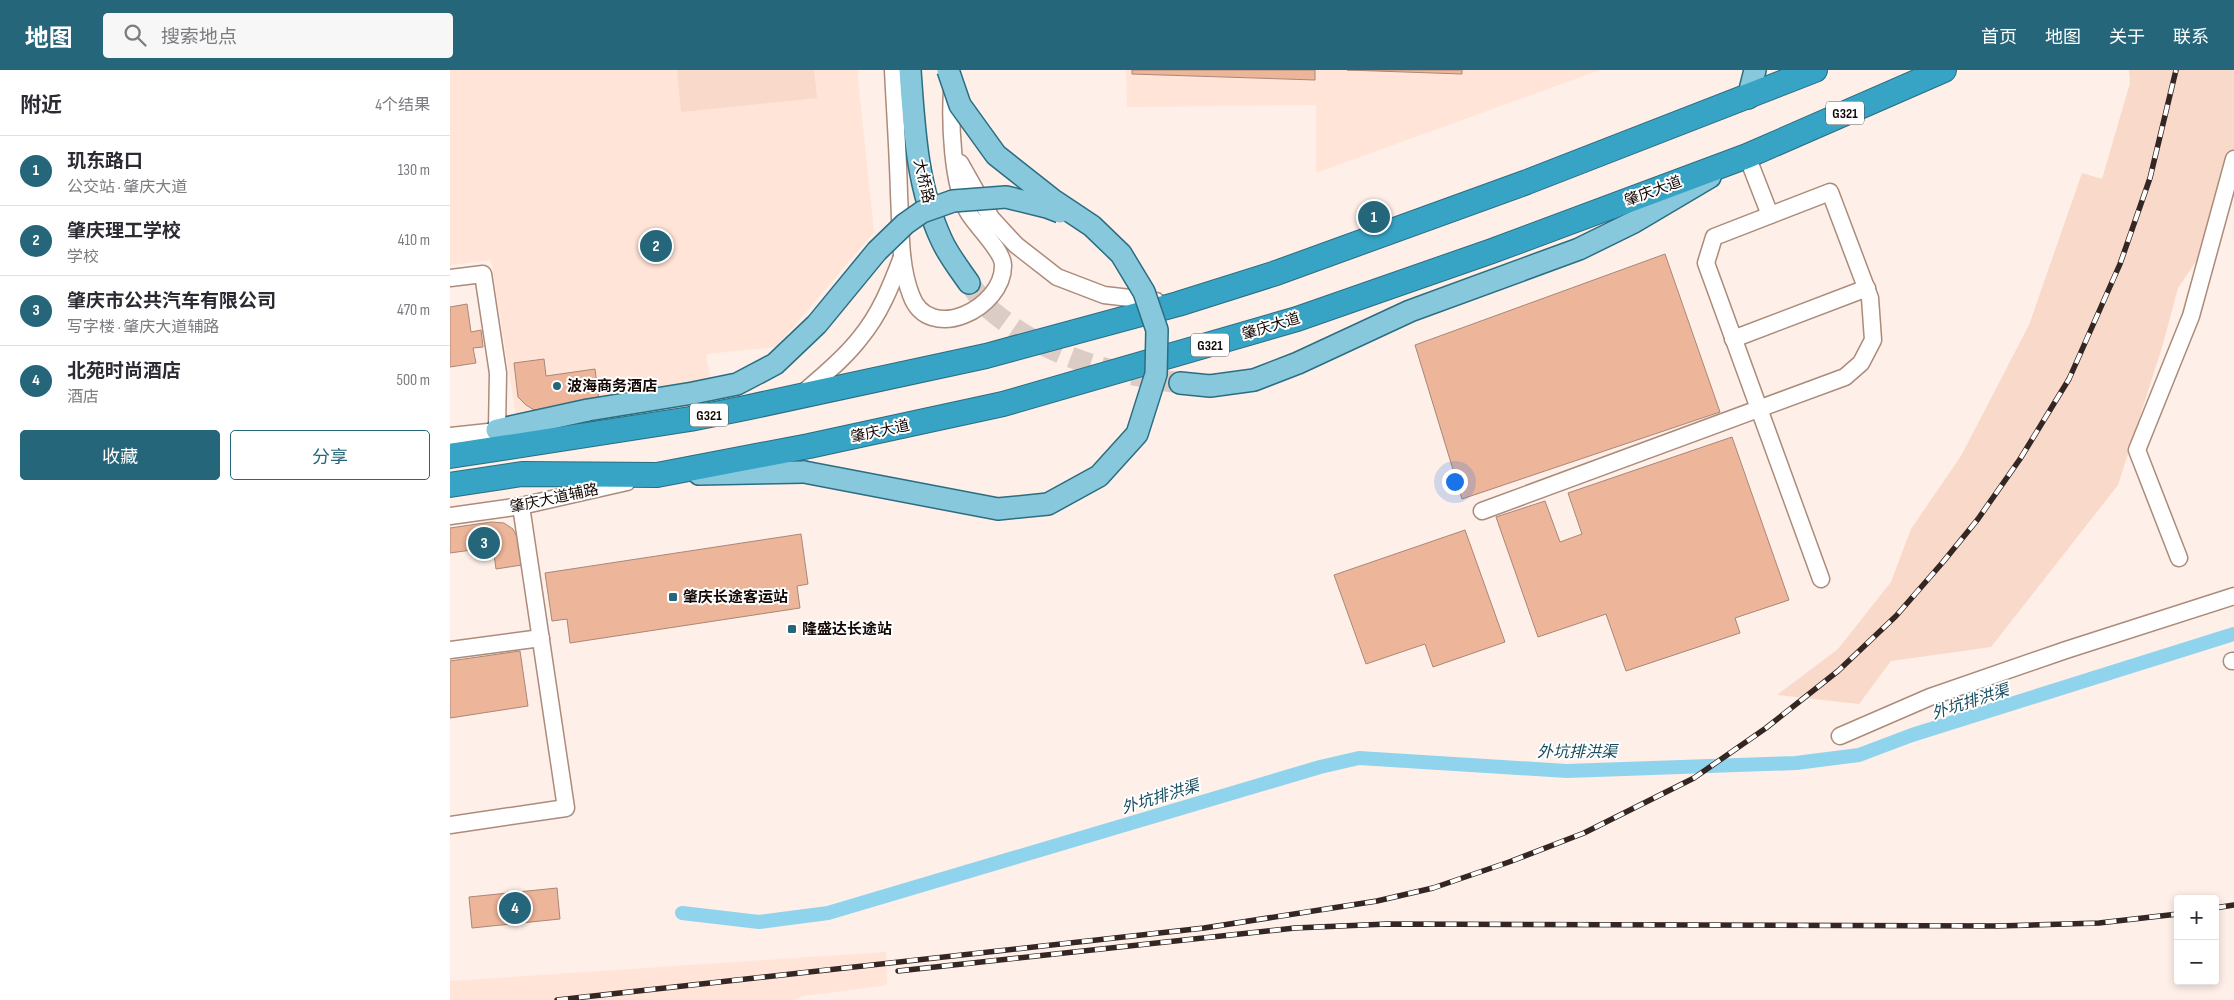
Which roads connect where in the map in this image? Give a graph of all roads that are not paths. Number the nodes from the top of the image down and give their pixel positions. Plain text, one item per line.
1 (893, 70) edge
2 (910, 70) edge
3 (948, 70) edge
4 (952, 70) edge
5 (1755, 70) edge
6 (1815, 70) edge
7 (1944, 70) edge
8 (1748, 98) junction
9 (953, 150) junction
10 (1747, 156) junction
11 (2234, 159) edge
12 (1770, 215) junction
13 (1092, 226) junction
14 (902, 257) junction
15 (450, 278) edge
16 (969, 283) tunnel mouth
17 (1867, 288) junction
18 (1178, 304) junction
19 (1733, 339) junction
20 (1180, 383) tunnel mouth
21 (801, 395) junction
22 (1759, 408) junction
23 (498, 430) junction
24 (617, 430) junction
25 (450, 436) edge
26 (450, 456) edge
27 (656, 475) junction
28 (450, 486) edge
29 (521, 506) junction
30 (1482, 511) dead end
31 (450, 516) edge
32 (2179, 558) dead end
33 (1821, 579) dead end
34 (2234, 596) edge
35 (541, 638) junction
36 (450, 650) edge
37 (1840, 736) dead end
38 (450, 825) edge

1 - 14 street
2 - 16 main road, 大桥路
3 - 13 main road, bridge
4 - 9 street
5 - 8 main road
6 - 8 highway, G321
7 - 10 highway, 肇庆大道 / G321
8 - 18 highway, G321
9 - 14 street
9 - 18 street
10 - 12 street
10 - 20 main road
10 - 27 highway, 肇庆大道 / G321
11 - 32 street
12 - 17 street
12 - 19 street
13 - 23 main road, bridge
13 - 27 main road, bridge
14 - 21 street
15 - 23 street
17 - 19 street
17 - 22 street
18 - 21 highway, G321
19 - 22 street
21 - 24 highway, G321
22 - 30 street
22 - 33 street
23 - 24 street
23 - 25 street
24 - 26 highway, G321
27 - 28 highway, 肇庆大道 / G321
27 - 29 street, 肇庆大道辅路
29 - 31 street, 肇庆大道辅路
29 - 35 street
34 - 37 street
35 - 36 street
35 - 38 street

